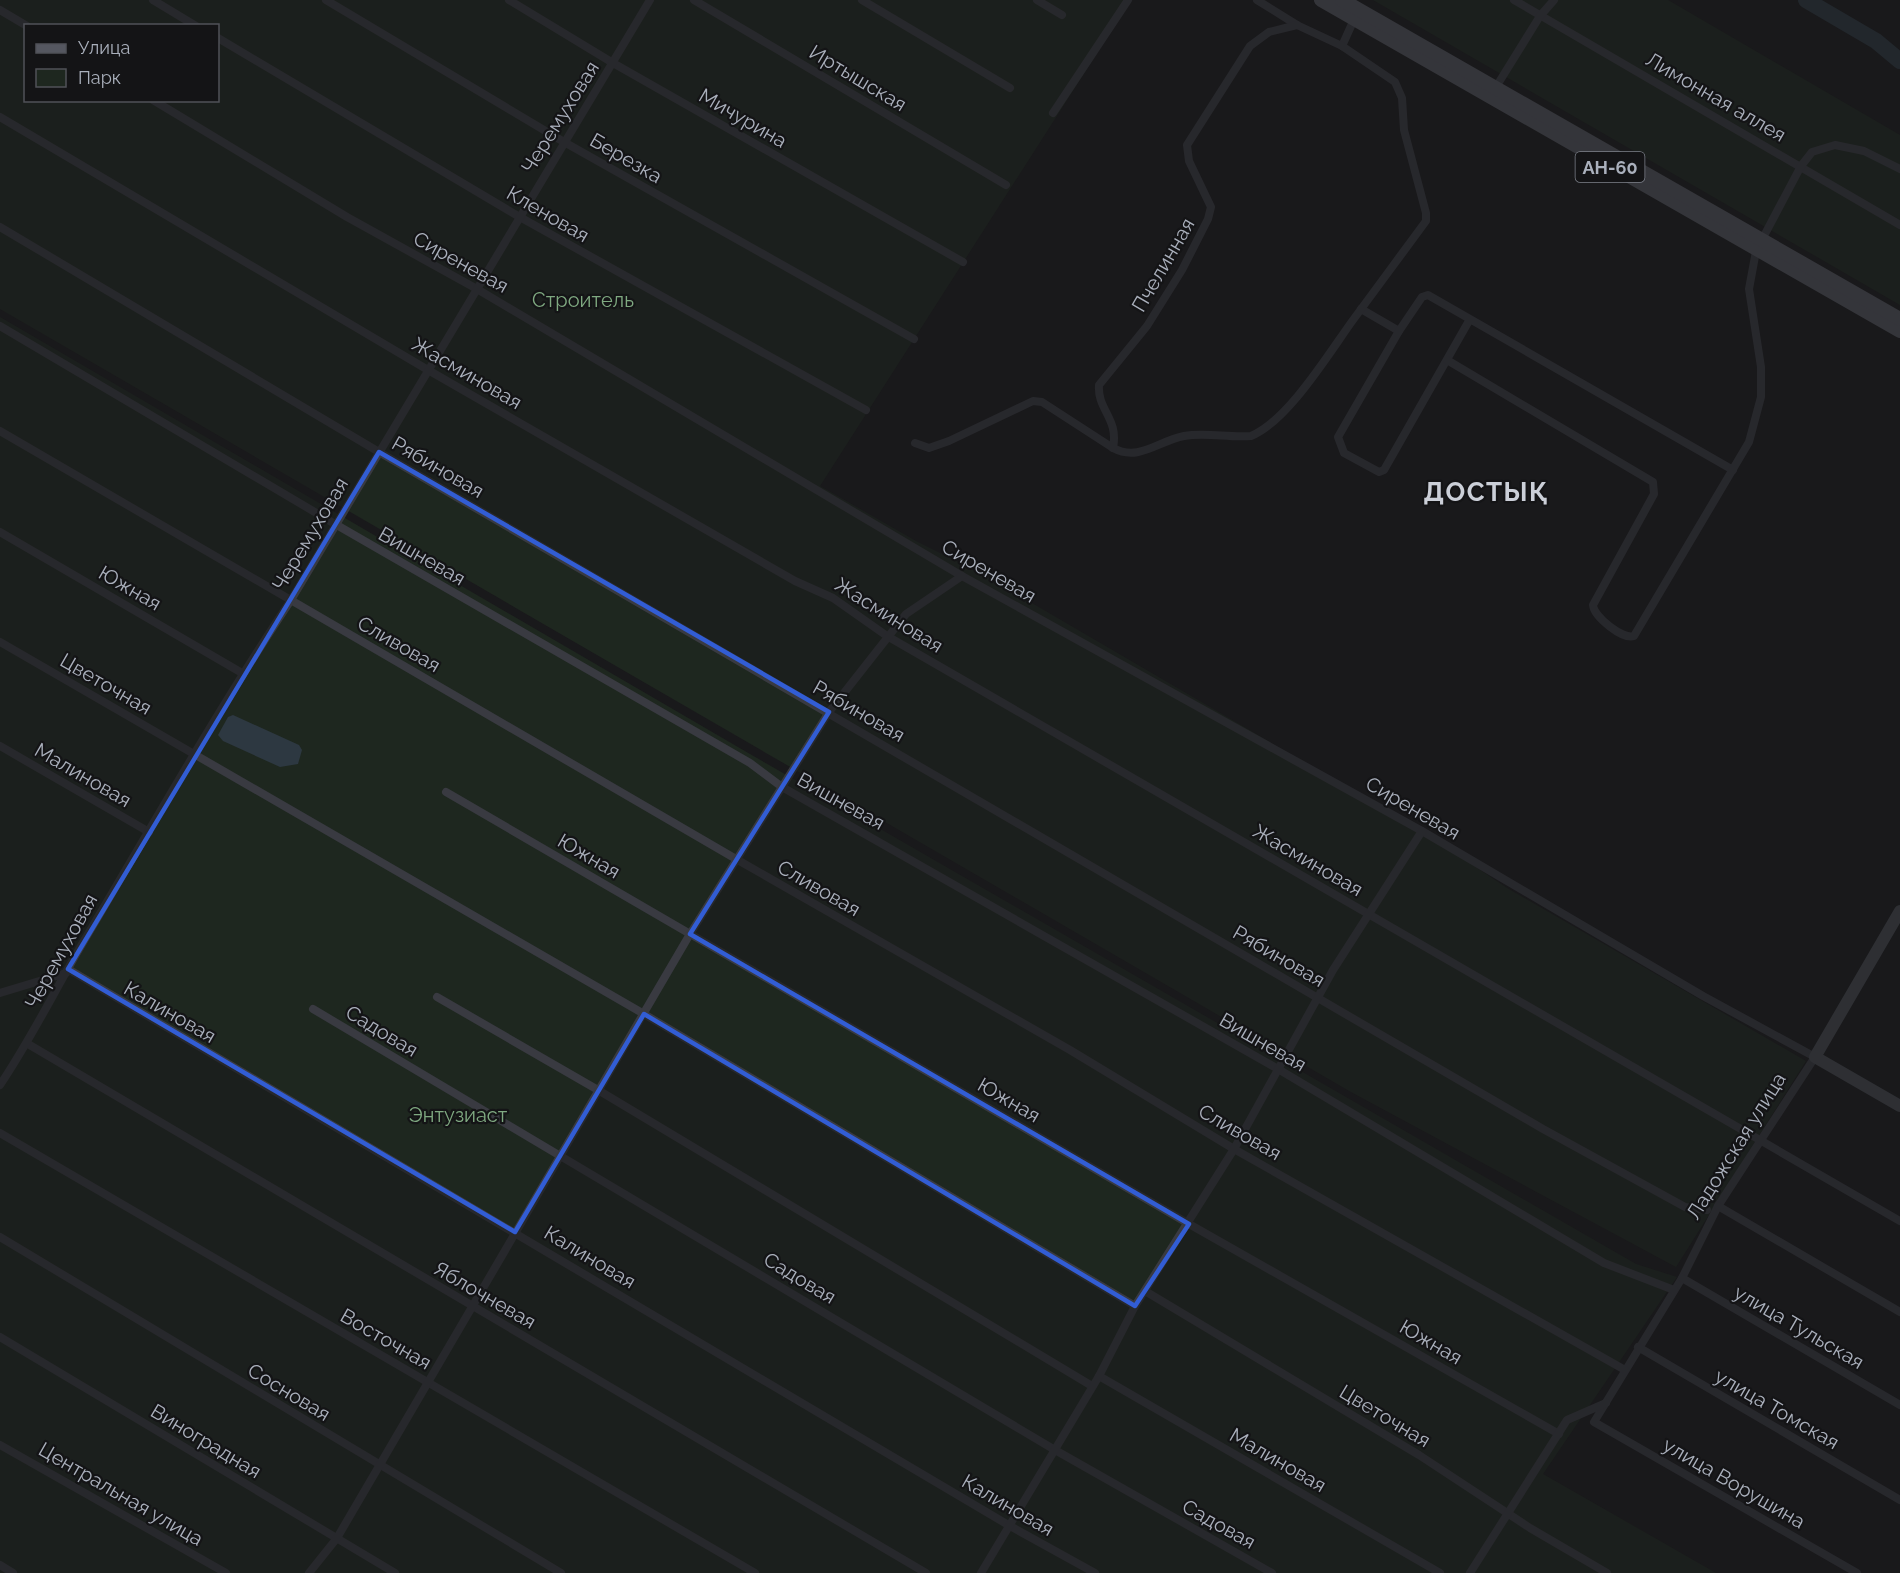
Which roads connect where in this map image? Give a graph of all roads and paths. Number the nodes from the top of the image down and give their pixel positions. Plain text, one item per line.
1 (153, 0) edge
2 (326, 0) edge
3 (509, 0) edge
4 (650, 0) edge
5 (694, 0) edge
6 (862, 0) edge
7 (1037, 0) edge
8 (1128, 0) edge
9 (1257, 0) edge
10 (1321, 0) edge
11 (1342, 0) edge
12 (1514, 0) edge
13 (1554, 0) edge
14 (0, 10) edge
15 (1357, 14) junction
16 (1062, 15) dead end
17 (1540, 16) junction
18 (24, 24) edge
19 (193, 24) edge
20 (1297, 25) junction
21 (219, 39) edge
22 (1342, 46) junction
23 (613, 63) junction
24 (1496, 87) junction
25 (1010, 88) dead end
26 (156, 102) edge
27 (1053, 113) dead end
28 (0, 117) edge
29 (564, 142) junction
30 (1801, 166) junction
31 (1900, 169) edge
32 (1006, 185) dead end
33 (518, 216) junction
34 (1900, 225) edge
35 (0, 227) edge
36 (1759, 245) junction
37 (963, 262) dead end
38 (477, 290) junction
39 (1361, 309) junction
40 (1470, 319) junction
41 (1900, 319) edge
42 (0, 326) edge
43 (1399, 331) junction
44 (1900, 332) edge
45 (914, 339) dead end
46 (1447, 360) junction
47 (428, 370) junction
48 (866, 410) dead end
49 (0, 430) edge
50 (915, 442) dead end
51 (1113, 448) junction
52 (378, 452) junction
53 (1733, 470) junction
54 (335, 524) junction
55 (0, 532) edge
56 (962, 576) junction
57 (291, 600) junction
58 (887, 636) junction
59 (0, 642) edge
60 (243, 673) junction
61 (829, 712) junction
62 (0, 746) edge
63 (194, 755) junction
64 (782, 787) junction
65 (446, 792) dead end
66 (1422, 831) junction
67 (149, 832) junction
68 (736, 859) junction
69 (1900, 911) edge
70 (1370, 915) junction
71 (690, 934) junction
72 (67, 971) junction
73 (0, 993) edge
74 (437, 997) dead end
75 (1317, 998) junction
76 (313, 1009) dead end
77 (644, 1014) junction
78 (28, 1044) junction
79 (1815, 1057) junction
80 (1278, 1069) junction
81 (0, 1085) edge
82 (598, 1090) junction
83 (1900, 1106) edge
84 (0, 1133) edge
85 (1762, 1140) junction
86 (1234, 1149) junction
87 (561, 1156) junction
88 (1719, 1206) junction
89 (1707, 1210) dead end
90 (1900, 1221) edge
91 (1188, 1224) junction
92 (515, 1232) junction
93 (0, 1236) edge
94 (1682, 1278) junction
95 (1674, 1290) junction
96 (1145, 1291) junction
97 (1135, 1306) junction
98 (473, 1307) junction
99 (1900, 1312) edge
100 (0, 1337) edge
101 (1638, 1347) junction
102 (1625, 1370) junction
103 (1099, 1376) junction
104 (427, 1382) junction
105 (1092, 1386) junction
106 (1606, 1403) junction
107 (1900, 1405) edge
108 (1594, 1422) joint
109 (1559, 1434) junction
110 (0, 1444) edge
111 (1055, 1450) junction
112 (380, 1466) junction
113 (1900, 1500) edge
114 (1508, 1513) junction
115 (1010, 1526) junction
116 (338, 1538) junction
117 (0, 1565) edge
118 (13, 1573) edge
119 (226, 1573) edge
120 (309, 1573) edge
121 (395, 1573) edge
122 (561, 1573) edge
123 (756, 1573) edge
124 (926, 1573) edge
125 (981, 1573) edge
126 (1095, 1573) edge
127 (1272, 1573) edge
128 (1440, 1573) edge
129 (1470, 1573) edge
130 (1607, 1573) edge
131 (1857, 1573) edge

1 - 19 street
2 - 29 street, Березка
3 - 23 street, Мичурина
4 - 23 street, Черемуховая
5 - 32 street, Иртышская
6 - 25 street
7 - 16 street
8 - 27 street
9 - 20 street
10 - 15 main road, АН-60
11 - 15 main road
12 - 17 street, Лимонная аллея
13 - 17 street
14 - 18 street
15 - 22 street
15 - 24 main road
15 - 36 main road, АН-60
17 - 24 street
17 - 30 street, Лимонная аллея
20 - 22 street
20 - 51 street, Пчелинная
21 - 33 street, Кленовая
22 - 39 street
23 - 29 street, Черемуховая
23 - 37 street, Мичурина
24 - 36 main road
26 - 38 street, Сиреневая
28 - 47 street, Жасминовая
29 - 33 street, Черемуховая
29 - 45 street, Березка
30 - 31 street
30 - 34 street, Лимонная аллея
30 - 36 street
33 - 38 street, Черемуховая
33 - 48 street, Кленовая
35 - 52 street, Рябиновая
36 - 41 main road
36 - 44 main road, АН-60
36 - 53 street
38 - 47 street, Черемуховая
38 - 56 street, Сиреневая
39 - 43 street
39 - 51 street
40 - 43 street
40 - 46 street
40 - 53 street
42 - 54 street, Вишневая
43 - 46 street
46 - 53 street
47 - 52 street, Черемуховая
47 - 58 street, Жасминовая
49 - 57 street, Сливовая
50 - 51 street
52 - 54 street, Черемуховая
52 - 61 street, Рябиновая
54 - 57 street, Черемуховая
54 - 64 street, Вишневая
55 - 60 street, Южная
56 - 58 street
56 - 66 street, Сиреневая
57 - 60 street, Черемуховая
57 - 68 street, Сливовая
58 - 61 street
58 - 70 street, Жасминовая
59 - 63 street, Цветочная
60 - 63 street, Черемуховая
61 - 64 street
61 - 75 street, Рябиновая
62 - 67 street, Малиновая
63 - 67 street, Черемуховая
63 - 77 street, Цветочная
64 - 68 street
64 - 80 street, Вишневая
65 - 71 street, Южная
66 - 70 street
66 - 79 street, Сиреневая
67 - 72 street, Черемуховая
68 - 71 street
68 - 86 street, Сливовая
69 - 79 main road, Ладожская улица
70 - 75 street
70 - 85 street, Жасминовая
71 - 77 street
71 - 91 street, Южная
72 - 73 street
72 - 78 street, Черемуховая
72 - 92 street, Калиновая
74 - 82 street
75 - 80 street
75 - 89 street, Рябиновая
76 - 87 street, Садовая
77 - 82 street
77 - 97 street, Цветочная
78 - 81 street, Черемуховая
78 - 98 street, Яблочневая
79 - 83 main road
79 - 85 street, Ладожская улица
80 - 86 street
80 - 95 street, Вишневая
82 - 87 street
82 - 105 street
84 - 104 street, Восточная
85 - 88 street, Ладожская улица
85 - 90 street, Жасминовая
86 - 91 street
86 - 102 street, Сливовая
87 - 92 street
87 - 111 street, Садовая
88 - 94 street, Ладожская улица
88 - 99 street
91 - 96 street
91 - 109 street, Южная
92 - 98 street
92 - 115 street, Калиновая
93 - 112 street, Сосновая
94 - 95 street, Ладожская улица
94 - 107 street, улица Тульская
95 - 101 street, Ладожская улица
96 - 97 street
96 - 114 street, Цветочная
97 - 103 street
98 - 104 street
98 - 124 street, Яблочневая
100 - 116 street, Виноградная
101 - 102 street, Ладожская улица
101 - 113 street, улица Томская
102 - 106 street, Ладожская улица
103 - 105 street
103 - 128 street, Малиновая
104 - 112 street
104 - 123 street, Восточная
105 - 111 street
106 - 108 street, Ладожская улица
106 - 109 street
108 - 131 street, улица Ворушина
109 - 114 street
110 - 119 street, Центральная улица
111 - 115 street
111 - 127 street, Садовая
112 - 116 street
112 - 122 street, Сосновая
114 - 129 street
114 - 130 street, Цветочная
115 - 125 street
115 - 126 street, Калиновая
116 - 120 street
116 - 121 street, Виноградная
117 - 118 street

